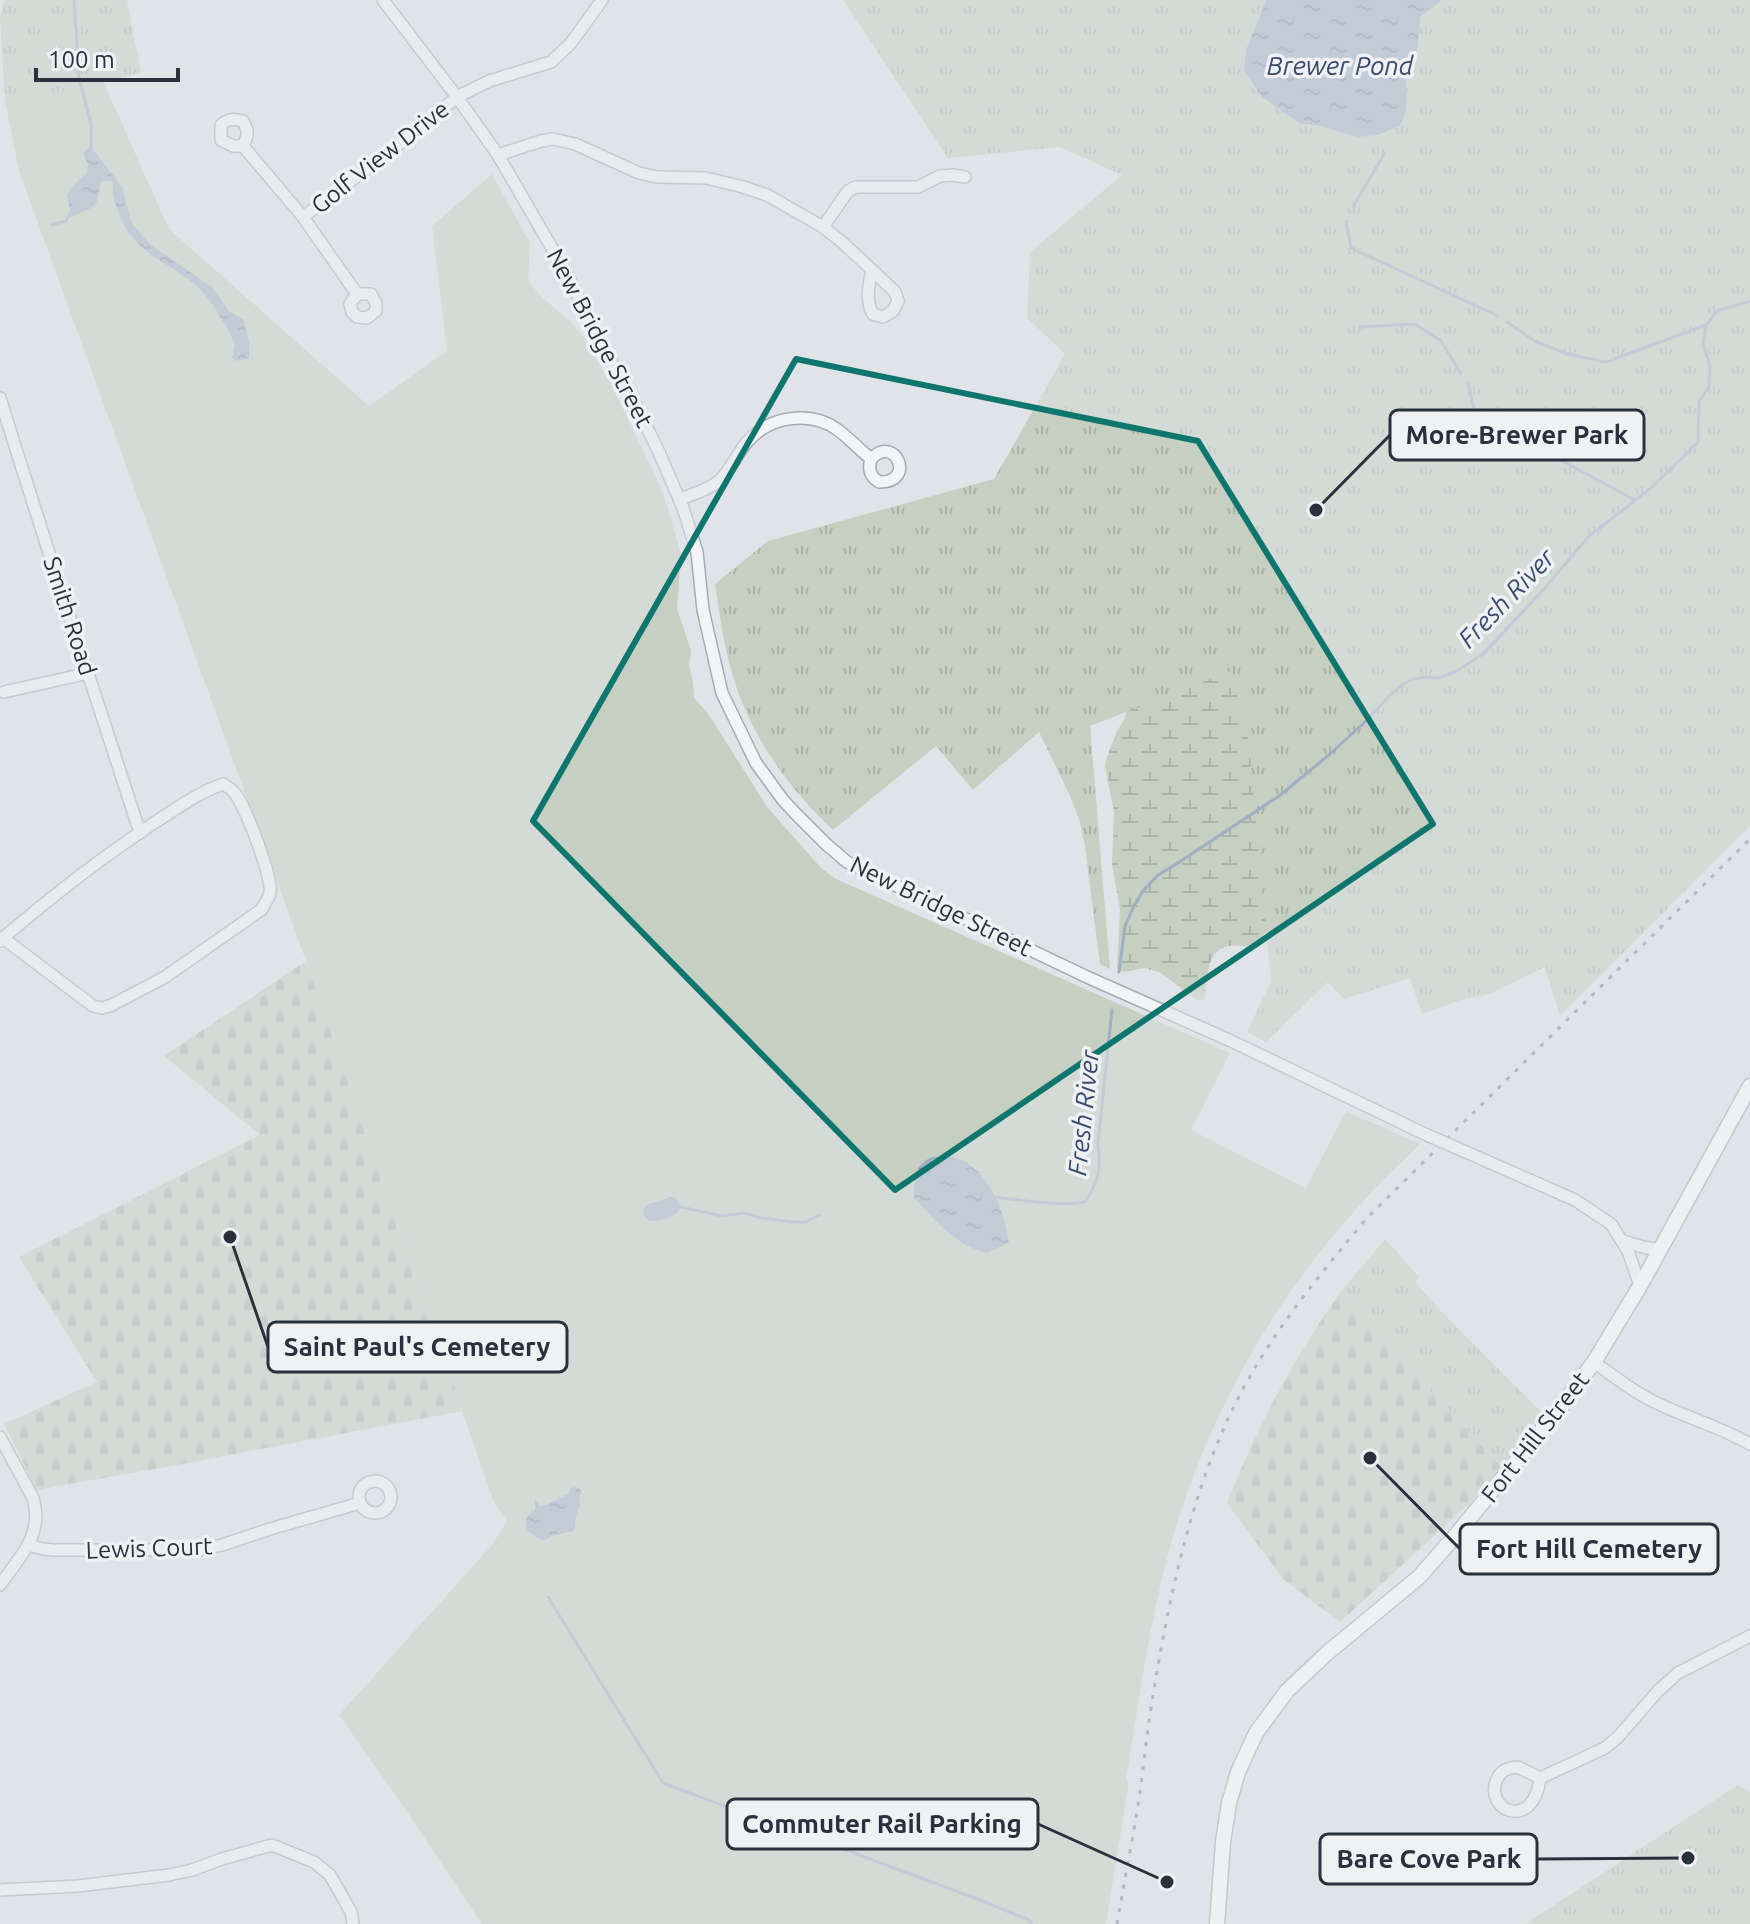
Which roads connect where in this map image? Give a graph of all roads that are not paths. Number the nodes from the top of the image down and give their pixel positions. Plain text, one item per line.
1 (383, 0) edge
2 (602, 0) edge
3 (457, 97) junction
4 (243, 146) dead end
5 (498, 155) junction
6 (965, 177) dead end
7 (303, 217) junction
8 (823, 227) junction
9 (872, 270) dead end
10 (357, 294) dead end
11 (0, 398) edge
12 (871, 459) dead end
13 (680, 499) junction
14 (89, 673) junction
15 (4, 692) dead end
16 (140, 833) junction
17 (1, 939) edge
18 (1750, 1086) edge
19 (1623, 1241) junction
20 (1660, 1250) junction
21 (1640, 1286) junction
22 (1594, 1362) junction
23 (0, 1437) edge
24 (1750, 1444) edge
25 (360, 1503) dead end
26 (28, 1545) junction
27 (0, 1585) edge
28 (1750, 1636) edge
29 (1540, 1778) junction
30 (0, 1890) edge
31 (353, 1924) edge
32 (1217, 1924) edge

1 - 3 street, New Bridge Street
2 - 3 street, Golf View Drive
3 - 5 street, New Bridge Street
3 - 7 street, Golf View Drive
4 - 7 street, Golf View Drive
5 - 8 street
5 - 13 street, New Bridge Street
6 - 8 street
7 - 10 street, Golf View Drive
8 - 9 street
11 - 14 street, Smith Road
12 - 13 street
13 - 19 street, New Bridge Street, bridge
14 - 15 street
14 - 16 street, Smith Road
16 - 17 street
16 - 17 street
18 - 20 main road, Fort Hill Street
19 - 20 street
19 - 21 street, New Bridge Street
20 - 21 main road, Fort Hill Street
21 - 22 main road, Fort Hill Street
22 - 24 street
22 - 32 main road, Fort Hill Street
23 - 26 street
25 - 26 street, Lewis Court
26 - 27 street
28 - 29 street
29 - 29 street
30 - 31 street

